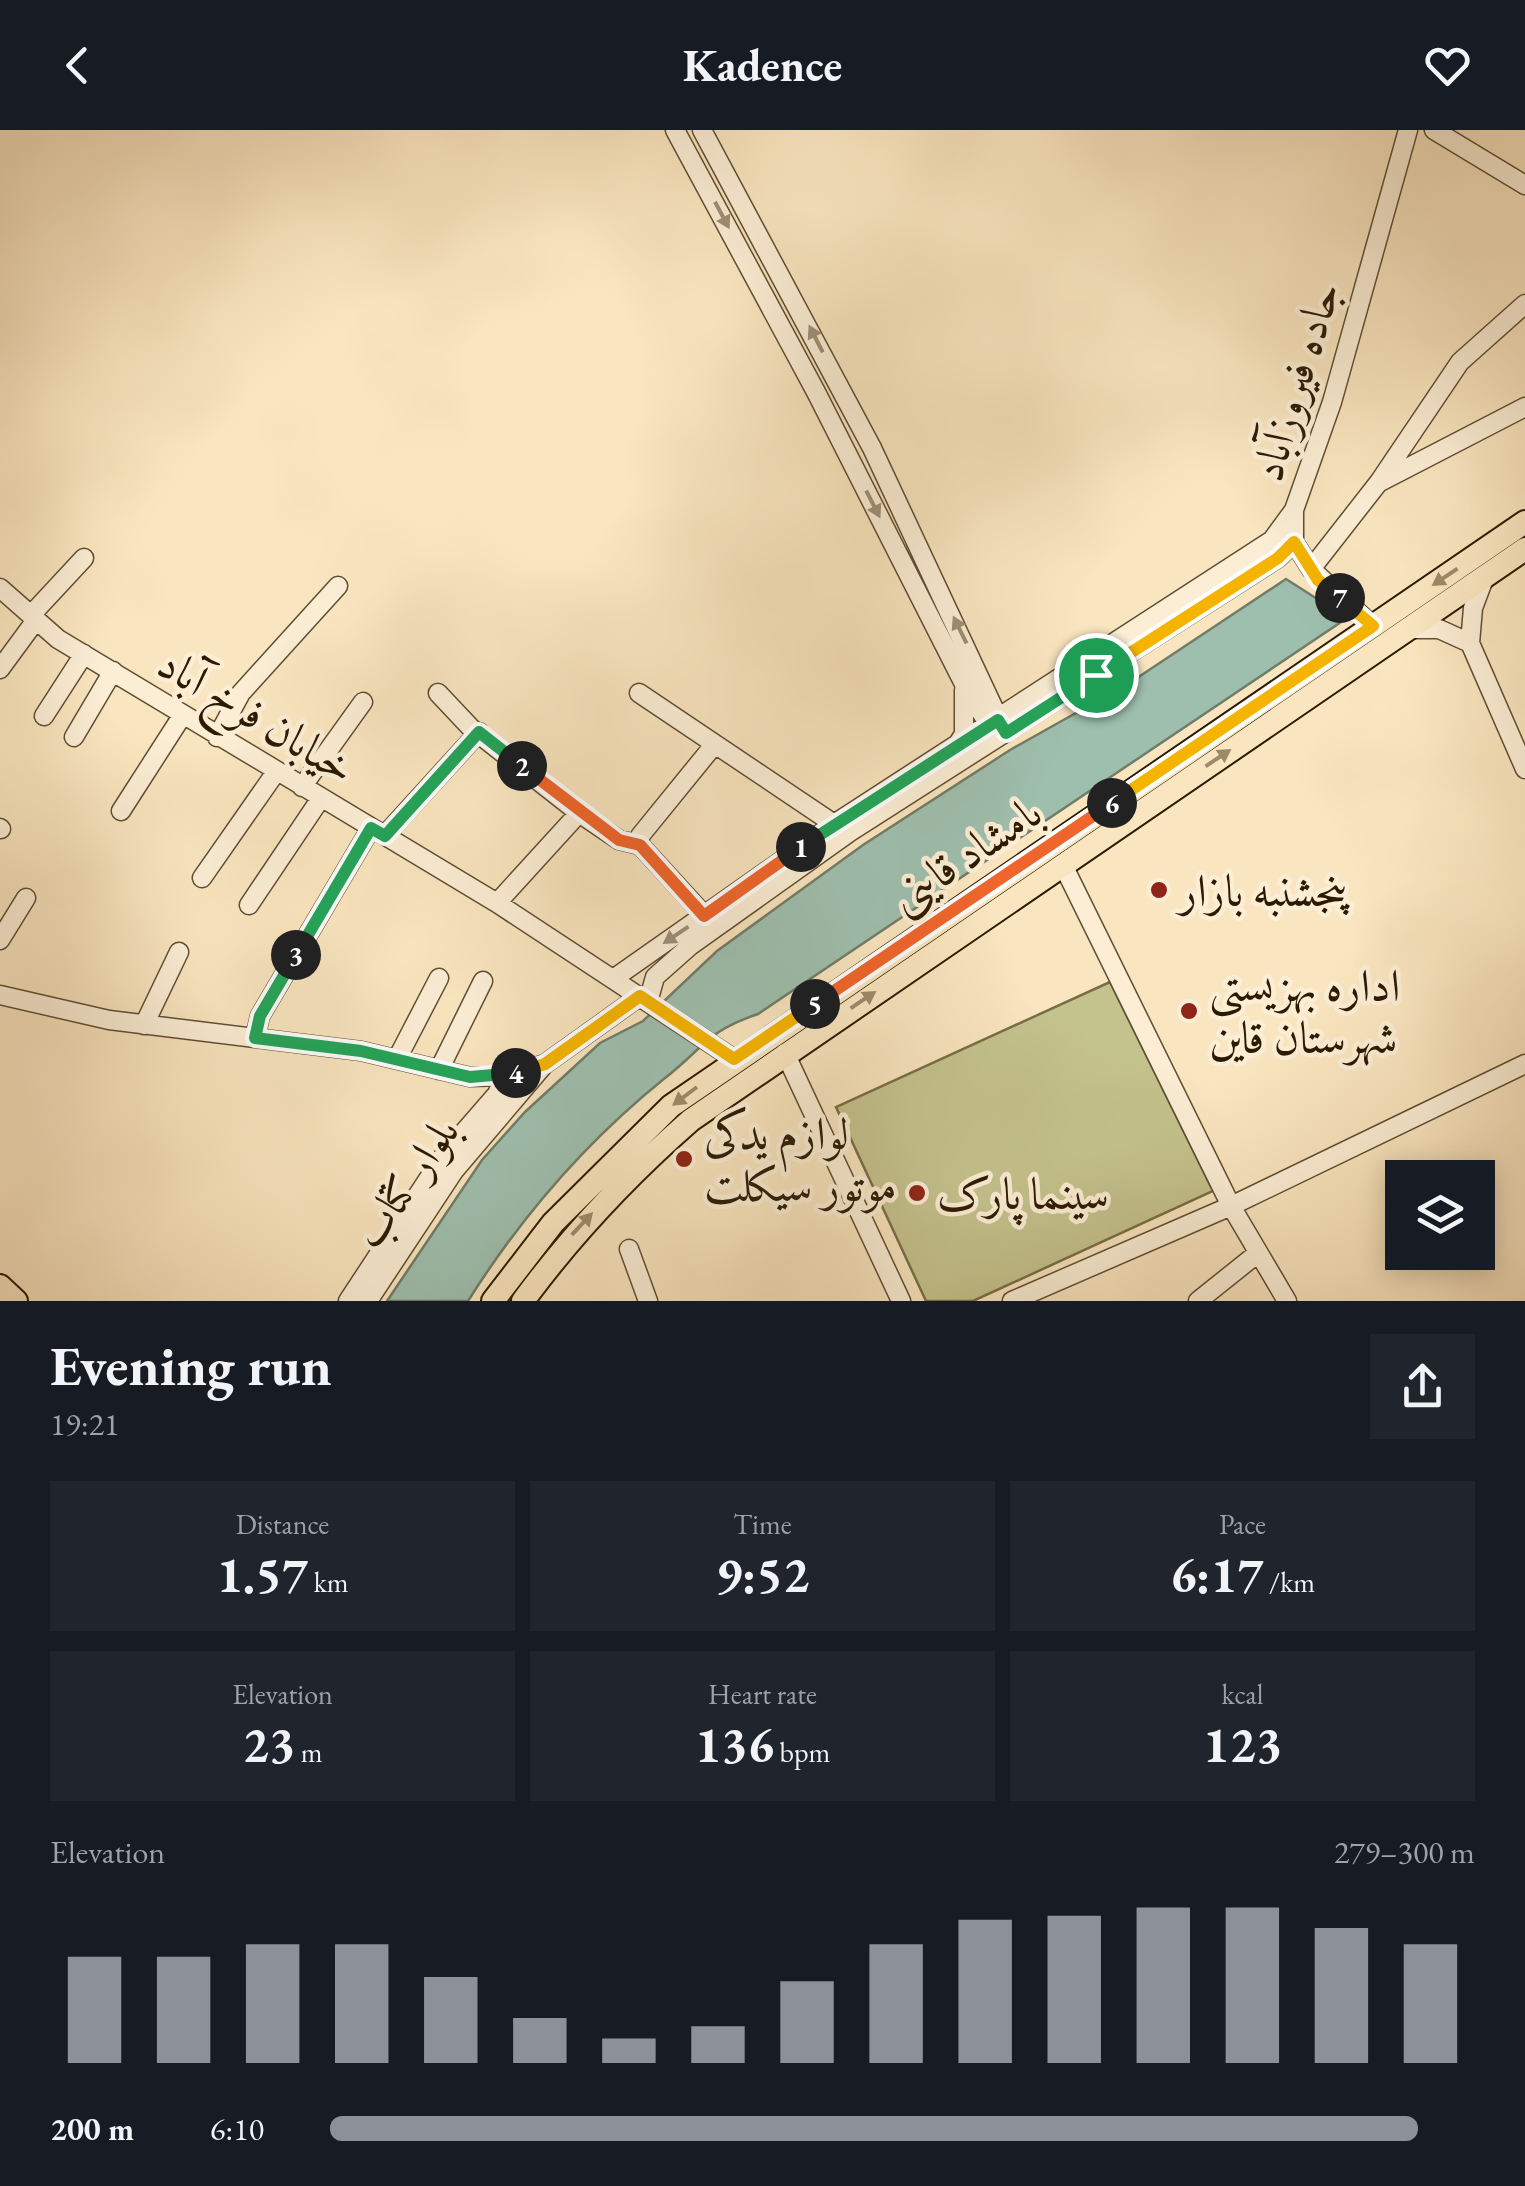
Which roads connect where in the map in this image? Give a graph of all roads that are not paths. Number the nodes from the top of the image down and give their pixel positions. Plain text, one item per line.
1 (675, 130) edge
2 (702, 130) edge
3 (1408, 130) edge
4 (1434, 130) edge
5 (1525, 185) edge
6 (1525, 304) edge
7 (1525, 407) edge
8 (1379, 482) junction
9 (1294, 510) junction
10 (1525, 522) edge
11 (1294, 542) junction
12 (1525, 549) edge
13 (84, 558) dead end
14 (1311, 570) junction
15 (1485, 576) junction
16 (338, 586) dead end
17 (0, 588) edge
18 (33, 617) junction
19 (1373, 626) junction
20 (1407, 629) junction
21 (1470, 643) junction
22 (84, 654) junction
23 (0, 668) edge
24 (112, 671) junction
25 (982, 679) junction
26 (964, 684) junction
27 (640, 693) dead end
28 (438, 694) dead end
29 (1027, 701) junction
30 (364, 702) dead end
31 (44, 716) dead end
32 (182, 716) junction
33 (998, 729) junction
34 (479, 732) junction
35 (74, 737) dead end
36 (217, 737) junction
37 (714, 745) junction
38 (956, 745) junction
39 (1525, 769) edge
40 (276, 772) junction
41 (1165, 781) junction
42 (302, 787) junction
43 (321, 798) junction
44 (120, 811) dead end
45 (579, 813) junction
46 (834, 824) junction
47 (378, 832) junction
48 (640, 845) junction
49 (1063, 866) junction
50 (202, 878) dead end
51 (26, 898) dead end
52 (496, 903) junction
53 (248, 905) dead end
54 (704, 916) junction
55 (0, 940) edge
56 (179, 952) dead end
57 (439, 978) dead end
58 (613, 979) junction
59 (483, 980) dead end
60 (644, 999) junction
61 (2, 1001) edge
62 (144, 1025) junction
63 (255, 1038) junction
64 (785, 1053) junction
65 (397, 1059) junction
66 (734, 1059) junction
67 (545, 1064) junction
68 (1525, 1064) edge
69 (440, 1070) junction
70 (504, 1076) junction
71 (1231, 1206) junction
72 (629, 1249) dead end
73 (1258, 1253) junction
74 (0, 1286) edge
75 (1017, 1300) edge
76 (16, 1301) edge
77 (348, 1301) edge
78 (368, 1301) edge
79 (493, 1301) edge
80 (522, 1301) edge
81 (648, 1301) edge
82 (901, 1301) edge
83 (1198, 1301) edge
84 (1286, 1301) edge

1 -> 26 street
25 -> 2 street
3 - 9 street, جاده فیروزآباد
4 - 5 street
6 - 8 street
7 - 8 street
8 - 14 street
9 - 11 street, جاده فیروزآباد
9 - 29 street
10 -> 19 main road, بامشاد قاینی
11 - 14 street, جاده فیروزآباد
11 - 33 street
12 - 15 main road, بامشاد قاینی
13 - 18 street
14 - 19 street, جاده فیروزآباد
15 - 20 main road, بامشاد قاینی
15 - 21 street
16 - 36 street
17 - 18 street, خیابان فرخ آباد
18 - 22 street, خیابان فرخ آباد
18 - 23 street
19 - 41 main road, بامشاد قاینی
20 - 21 street
41 -> 20 main road, بامشاد قاینی
21 - 39 street
22 - 24 street, خیابان فرخ آباد
22 - 31 street
24 - 32 street, خیابان فرخ آباد
24 - 35 street
25 - 29 street
25 - 33 street
26 - 33 street
26 - 38 street
27 - 37 street
28 - 34 street
29 - 33 street
30 - 42 street
32 - 36 street, خیابان فرخ آباد
32 - 44 street
33 - 38 street
33 - 60 street
34 - 45 street
34 - 47 street
36 - 40 street, خیابان فرخ آباد
37 - 46 street
37 - 48 street
38 - 46 street
40 - 42 street, خیابان فرخ آباد
40 - 50 street
41 - 49 main road, بامشاد قاینی
41 - 66 main road, بامشاد قاینی
42 - 43 street, خیابان فرخ آباد
43 - 47 street, خیابان فرخ آباد
43 - 53 street
45 - 48 street
45 - 52 street
46 - 54 street
47 - 52 street, خیابان فرخ آباد
47 - 63 street
48 - 54 street
64 -> 49 main road, بامشاد قاینی
49 - 71 street
51 - 55 street
52 - 58 street, خیابان فرخ آباد
54 -> 58 street
56 - 62 street
57 - 65 street
58 - 60 street, خیابان فرخ آباد
59 - 69 street
60 - 66 street, خیابان فرخ آباد
60 - 67 street
61 - 62 street
62 - 63 street
63 - 65 street
80 -> 64 main road, بامشاد قاینی
64 - 82 street
65 - 69 street
66 -> 79 main road, بامشاد قاینی
67 - 70 street
67 - 78 street, بلوار کتاب
68 - 71 street
69 - 70 street
70 - 77 street, بلوار کتاب
71 - 73 street
71 - 75 street
72 - 81 street
73 - 83 street
73 - 84 street
74 - 76 main road

